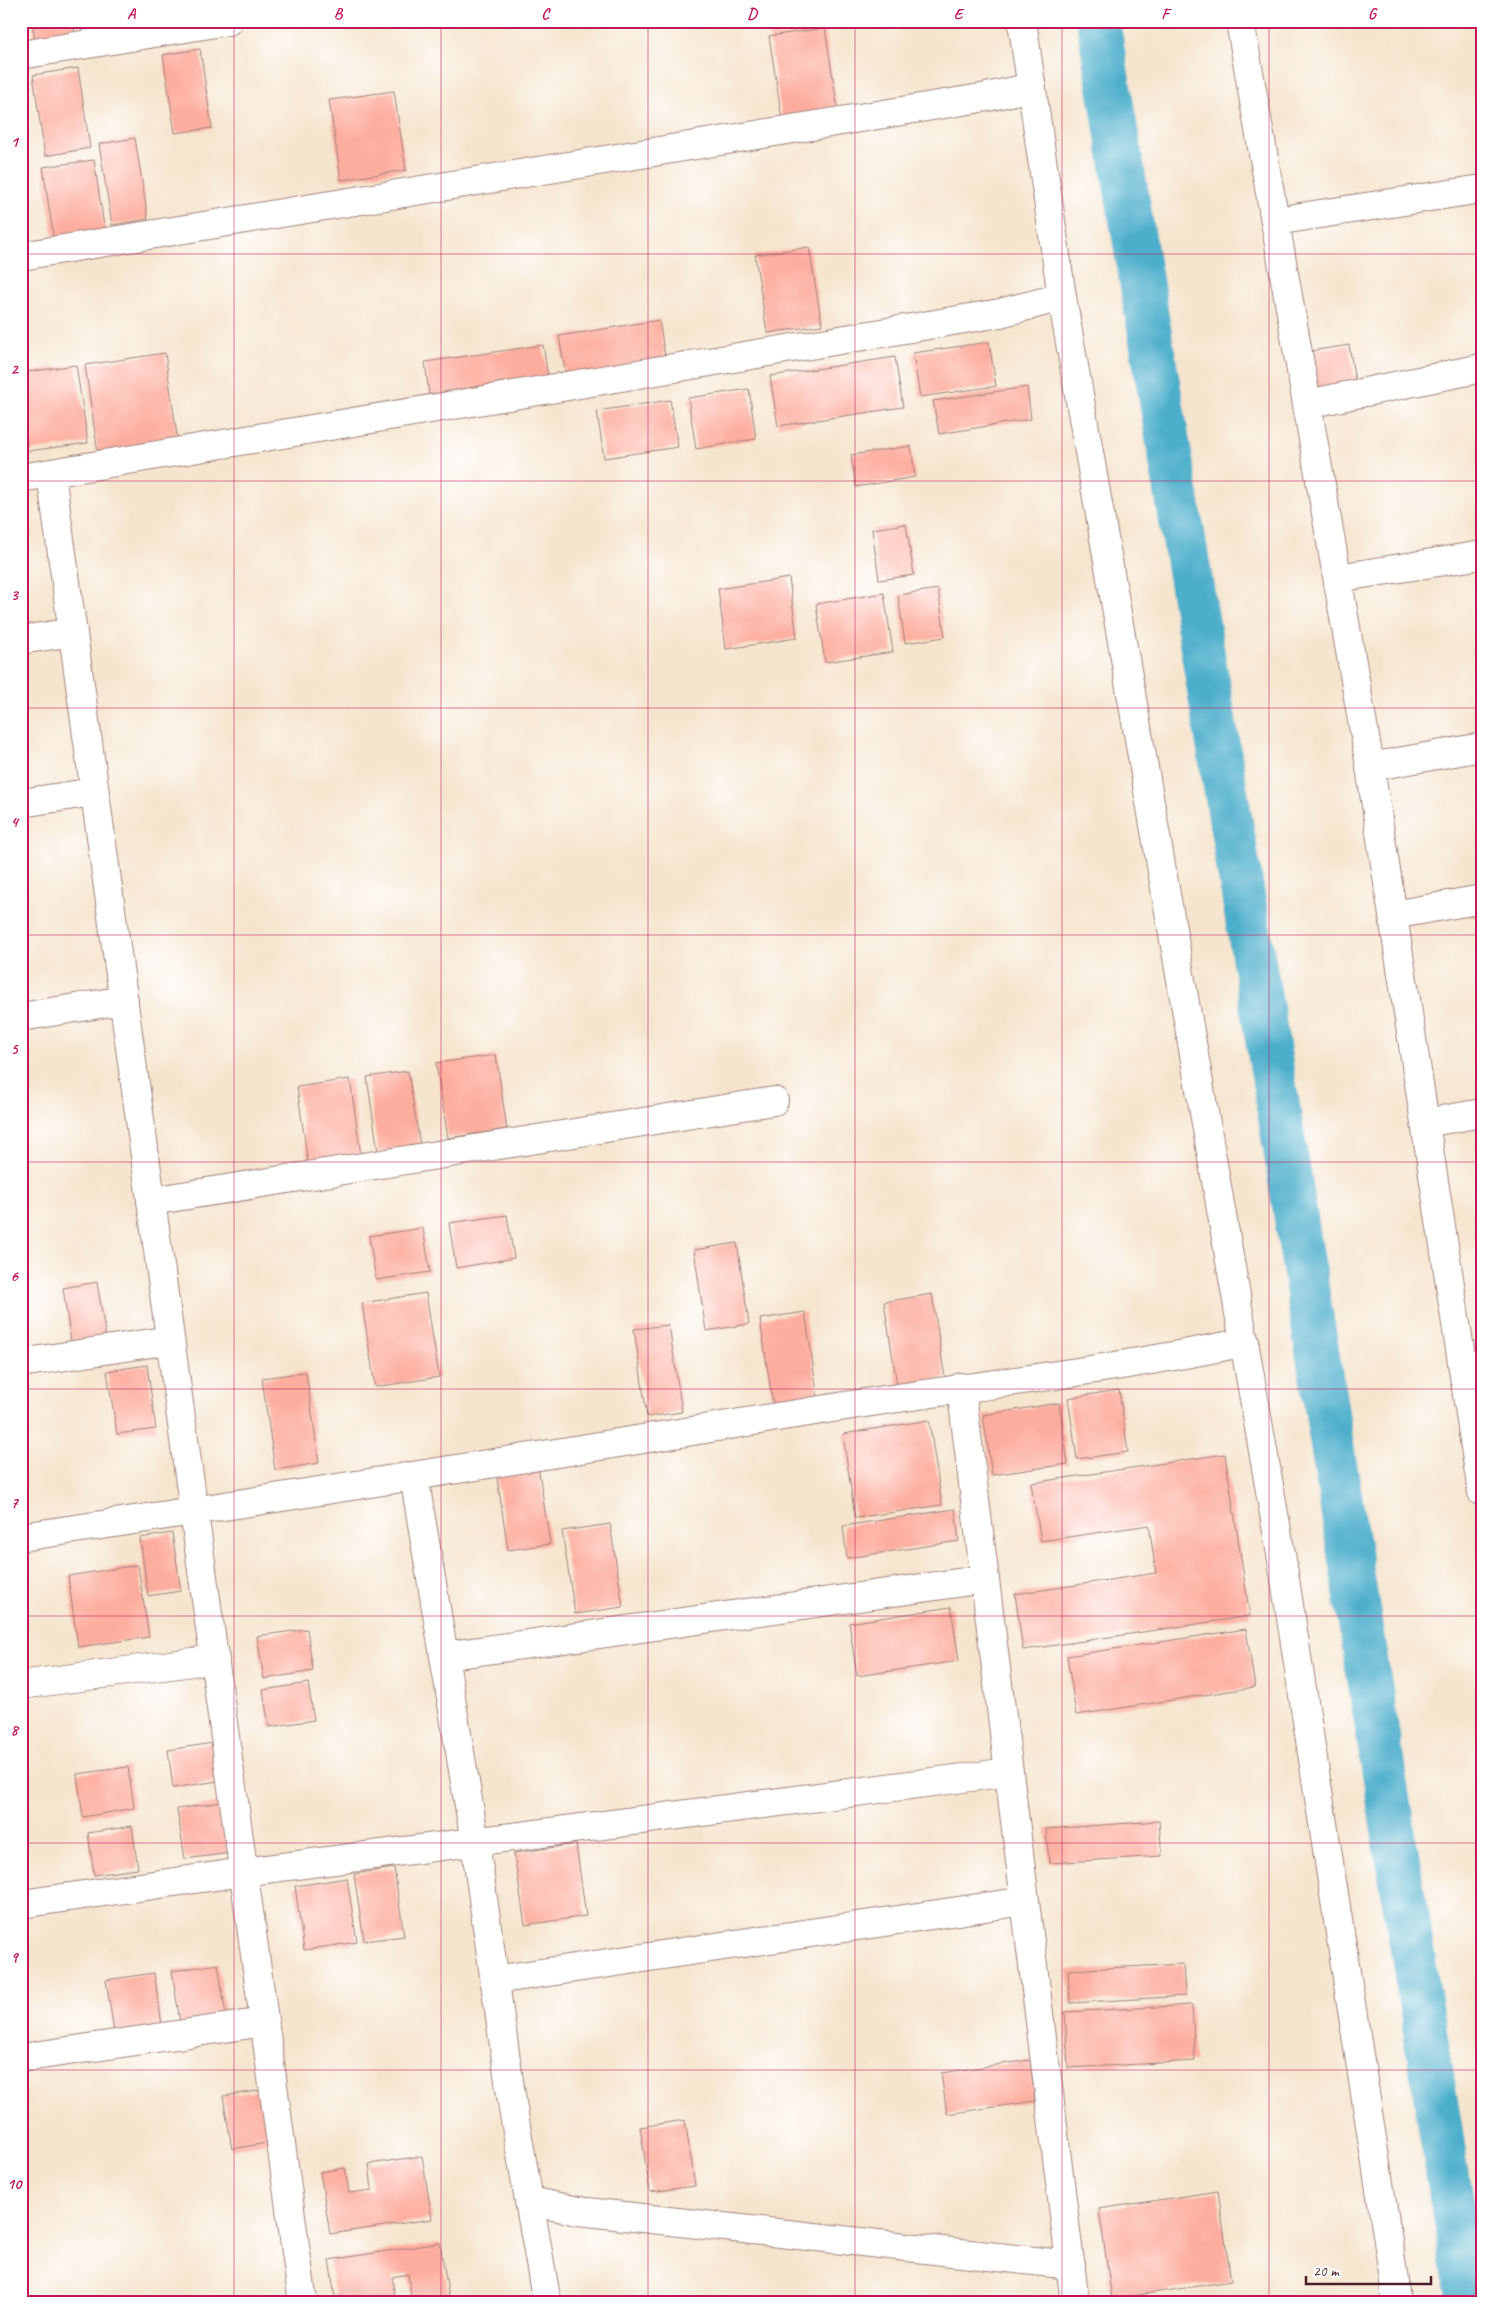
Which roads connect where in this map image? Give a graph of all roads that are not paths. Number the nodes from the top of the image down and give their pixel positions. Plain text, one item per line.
1 (228, 21) edge
2 (1022, 21) edge
3 (1240, 21) edge
4 (21, 55) edge
5 (1032, 87) junction
6 (1482, 188) edge
7 (1275, 221) junction
8 (21, 256) edge
9 (1062, 297) junction
10 (1482, 368) edge
11 (1307, 404) junction
12 (51, 474) junction
13 (21, 478) edge
14 (1482, 555) edge
15 (1338, 578) junction
16 (73, 632) junction
17 (21, 640) edge
18 (1482, 747) edge
19 (1370, 767) junction
20 (94, 792) junction
21 (21, 803) edge
22 (1482, 899) edge
23 (1393, 915) junction
24 (124, 1000) junction
25 (21, 1017) edge
26 (774, 1101) dead end
27 (1482, 1113) edge
28 (1425, 1123) junction
29 (151, 1201) junction
30 (170, 1340) junction
31 (1245, 1342) junction
32 (21, 1363) edge
33 (962, 1387) junction
34 (414, 1476) junction
35 (1482, 1492) edge
36 (194, 1512) junction
37 (21, 1537) edge
38 (985, 1580) junction
39 (444, 1656) junction
40 (215, 1659) junction
41 (21, 1685) edge
42 (1009, 1772) junction
43 (475, 1842) junction
44 (244, 1872) junction
45 (1025, 1901) junction
46 (21, 1904) edge
47 (495, 1980) junction
48 (264, 2022) junction
49 (21, 2058) edge
50 (529, 2200) junction
51 (1071, 2265) junction
52 (304, 2303) edge
53 (547, 2303) edge
54 (1075, 2303) edge
55 (1396, 2303) edge

1 - 4 street
2 - 5 street
3 - 7 street
5 - 8 street
5 - 9 street
6 - 7 street
7 - 11 street
9 - 12 street
9 - 31 street
10 - 11 street
11 - 15 street
12 - 13 street
12 - 16 street
14 - 15 street
15 - 19 street
16 - 17 street
16 - 20 street
18 - 19 street
19 - 23 street
20 - 21 street
20 - 24 street
22 - 23 street
23 - 28 street
24 - 25 street
24 - 29 street
26 - 29 street
27 - 28 street
28 - 35 street
29 - 30 street
30 - 32 street
30 - 36 street
31 - 33 street
31 - 55 street
33 - 34 street
33 - 38 street
34 - 36 street
34 - 39 street
36 - 37 street
36 - 40 street
38 - 39 street
38 - 42 street
39 - 43 street
40 - 41 street
40 - 44 street
42 - 43 street
42 - 45 street
43 - 44 street
43 - 47 street
44 - 46 street
44 - 48 street
45 - 47 street
45 - 51 street
47 - 50 street
48 - 49 street
48 - 52 street
50 - 51 street
50 - 53 street
51 - 54 street

